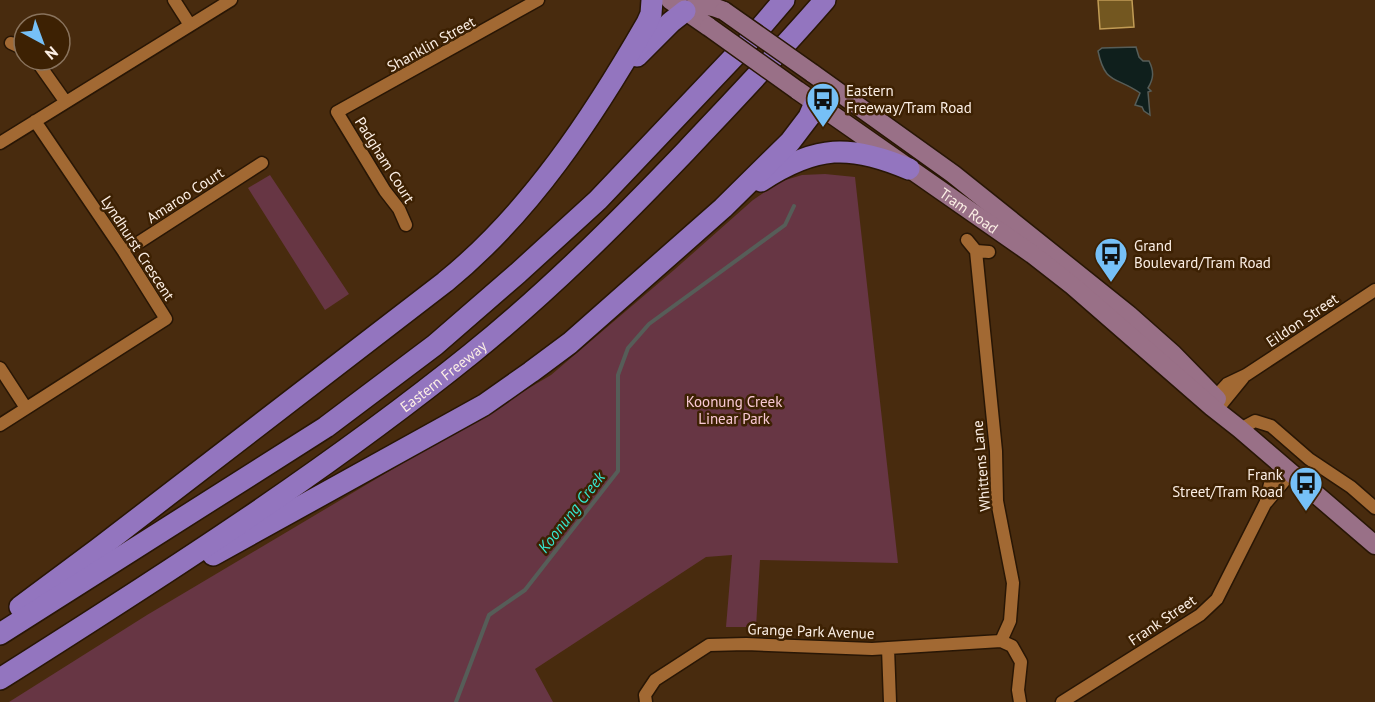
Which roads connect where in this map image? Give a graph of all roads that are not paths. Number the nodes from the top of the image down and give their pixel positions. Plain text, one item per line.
1 (174, 0) edge
2 (231, 0) edge
3 (538, 0) edge
4 (652, 0) edge
5 (784, 0) edge
6 (825, 0) edge
7 (678, 5) edge
8 (717, 5) edge
9 (190, 25) junction
10 (44, 72) edge
11 (812, 73) junction
12 (616, 78) junction
13 (65, 101) junction
14 (815, 103) junction
15 (337, 112) joint
16 (35, 121) junction
17 (0, 143) edge
18 (262, 163) dead end
19 (909, 169) junction
20 (723, 208) junction
21 (406, 225) dead end
22 (968, 240) dead end
23 (124, 252) junction
24 (1375, 290) edge
25 (1131, 324) junction
26 (0, 368) edge
27 (1216, 403) junction
28 (26, 408) junction
29 (0, 425) edge
30 (1240, 429) junction
31 (1287, 470) junction
32 (1375, 508) edge
33 (1375, 545) edge
34 (140, 591) junction
35 (0, 621) edge
36 (0, 634) edge
37 (1000, 641) junction
38 (888, 648) junction
39 (0, 679) edge
40 (646, 702) edge
41 (890, 702) edge
42 (1020, 702) edge
43 (1062, 702) edge

1 - 9 street
2 - 9 street
3 - 15 street, Shanklin Street
4 - 12 highway
5 - 36 highway, Eastern Freeway
6 - 34 highway, Eastern Freeway
7 - 8 main road
7 - 12 highway
7 - 14 main road, Tram Road, bridge
8 - 11 main road, Tram Road, bridge
9 - 13 street
10 - 13 street
11 - 14 main road
11 - 25 main road, Tram Road
12 - 35 highway
13 - 16 street
14 - 19 main road, Tram Road
14 - 20 highway
15 - 21 street, Padgham Court
16 - 17 street
16 - 23 street, Lyndhurst Crescent
18 - 23 street, Amaroo Court
19 - 20 highway
19 - 25 main road, Tram Road
20 - 34 highway
22 - 37 street, Whittens Lane
23 - 28 street, Lyndhurst Crescent
24 - 27 street, Eildon Street
25 - 27 main road, Tram Road
26 - 28 street
27 - 30 main road, Tram Road
28 - 29 street, Lyndhurst Crescent
30 - 31 main road, Tram Road
30 - 32 street
31 - 33 main road, Tram Road
31 - 43 street, Frank Street
34 - 39 highway, Eastern Freeway
37 - 38 street, Grange Park Avenue
37 - 42 street
38 - 40 street, Grange Park Avenue
38 - 41 street

